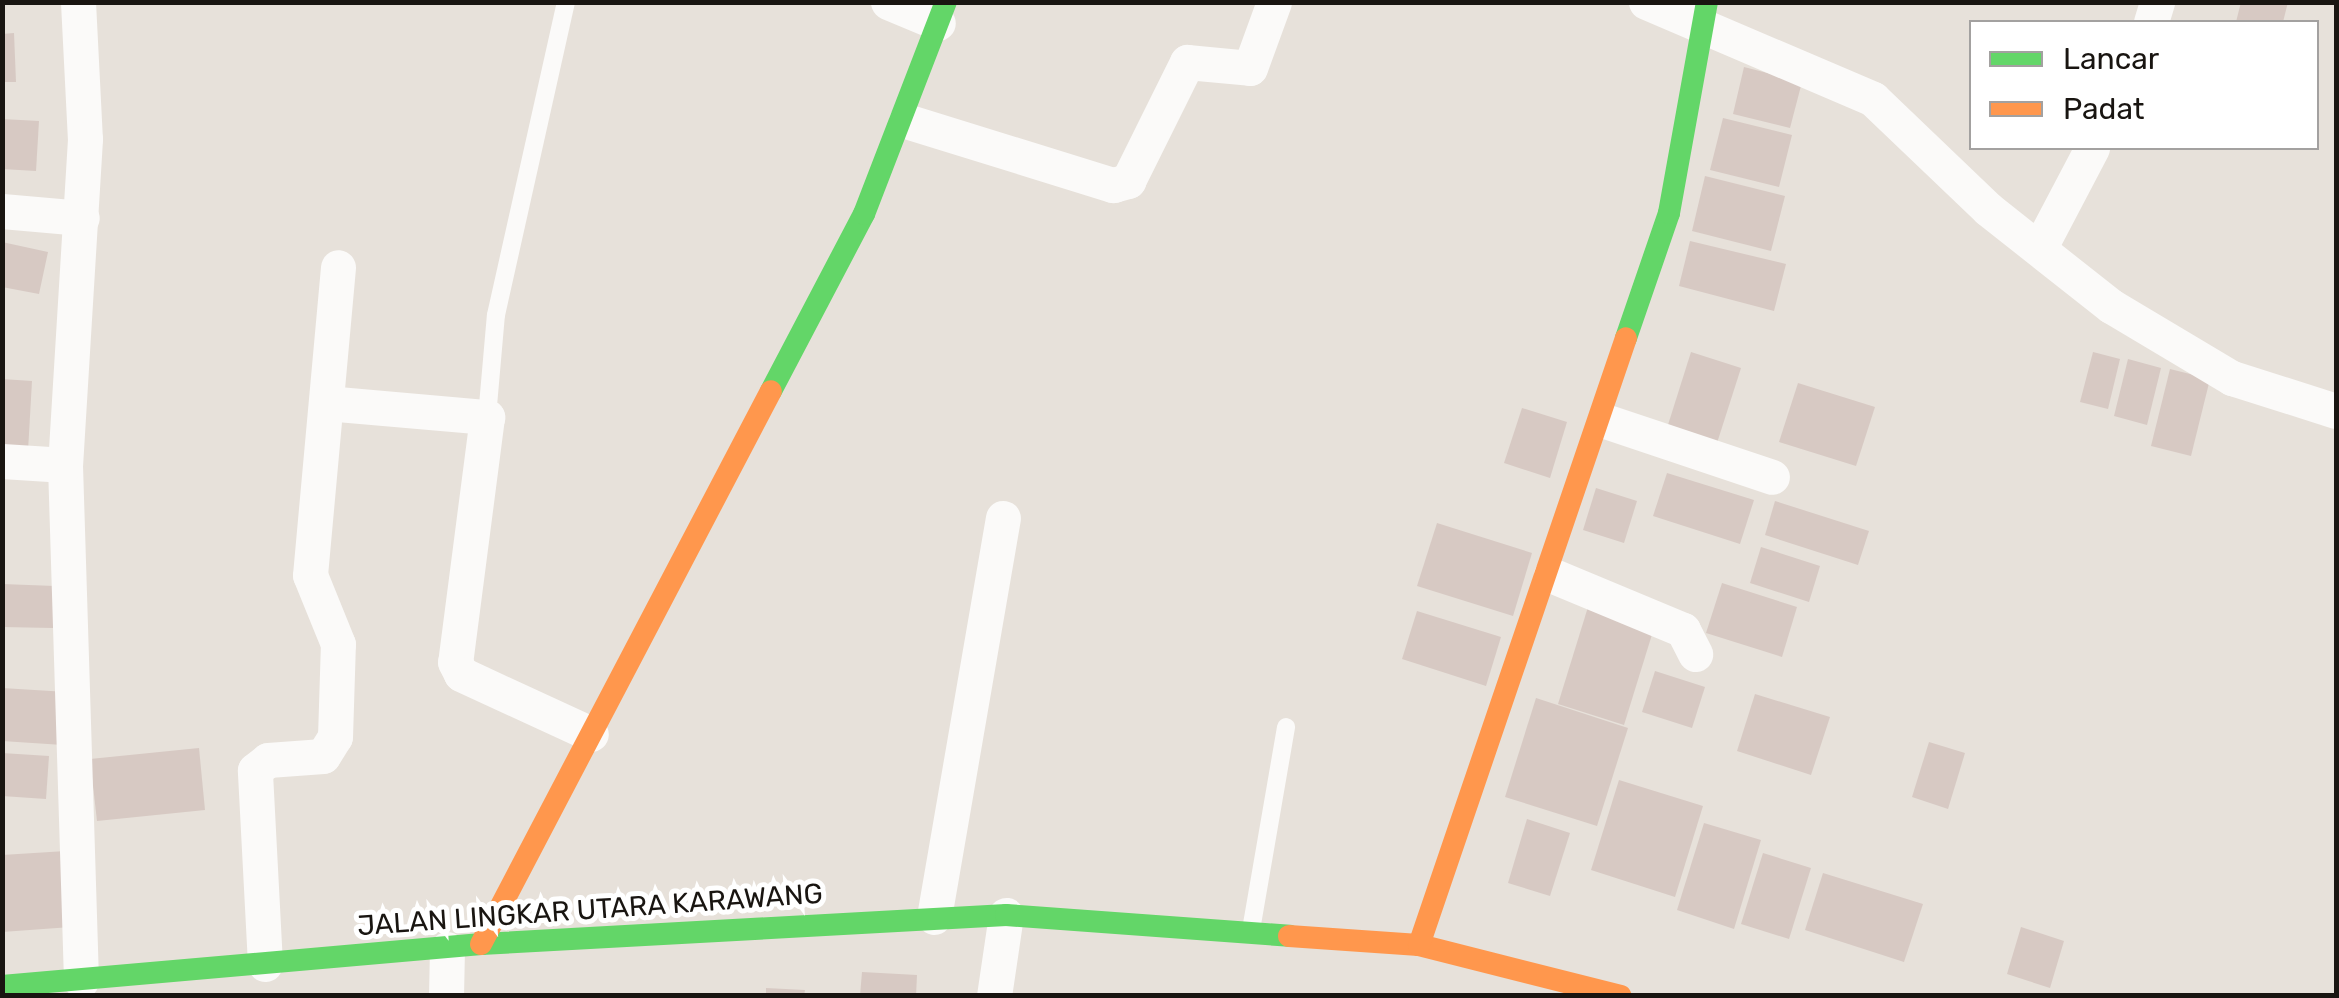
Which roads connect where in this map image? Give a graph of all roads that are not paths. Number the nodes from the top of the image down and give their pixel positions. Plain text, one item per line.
1 (78, 2) edge
2 (566, 2) edge
3 (888, 2) edge
4 (1274, 2) edge
5 (1646, 2) edge
6 (942, 13) edge
7 (1705, 16) edge
8 (906, 121) junction
9 (2091, 150) edge
10 (2, 211) edge
11 (82, 218) junction
12 (2040, 247) junction
13 (338, 267) dead end
14 (326, 404) junction
15 (2336, 411) edge
16 (487, 418) junction
17 (1605, 421) junction
18 (2, 461) edge
19 (65, 465) junction
20 (1772, 477) dead end
21 (1003, 518) dead end
22 (1551, 574) junction
23 (1695, 654) dead end
24 (1286, 727) dead end
25 (591, 734) junction
26 (1006, 915) junction
27 (934, 917) junction
28 (1251, 931) junction
29 (1420, 945) junction
30 (464, 946) junction
31 (265, 964) junction
32 (81, 981) junction
33 (2, 986) edge
34 (126, 987) edge
35 (446, 996) edge
36 (994, 996) edge
37 (1621, 996) edge

1 - 11 street
2 - 16 lane
3 - 6 street
4 - 8 street
5 - 7 street
6 - 8 street
7 - 12 street
7 - 17 street
8 - 25 street
9 - 12 street
10 - 11 street
11 - 19 street
12 - 15 street
13 - 14 street
14 - 16 street
14 - 31 street
16 - 25 street
17 - 20 street
17 - 22 street
18 - 19 street
19 - 32 street
21 - 27 street
22 - 23 street
22 - 29 street
24 - 28 lane
25 - 30 street
26 - 27 street, JALAN LINGKAR UTARA KARAWANG
26 - 28 street, JALAN LINGKAR UTARA KARAWANG
26 - 36 street
27 - 30 street, JALAN LINGKAR UTARA KARAWANG
28 - 29 street, JALAN LINGKAR UTARA KARAWANG
29 - 37 street, JALAN LINGKAR UTARA KARAWANG
30 - 31 street, JALAN LINGKAR UTARA KARAWANG
30 - 35 street
31 - 34 street, JALAN LINGKAR UTARA KARAWANG
32 - 33 street, JALAN LINGKAR UTARA KARAWANG
32 - 34 street, JALAN LINGKAR UTARA KARAWANG

